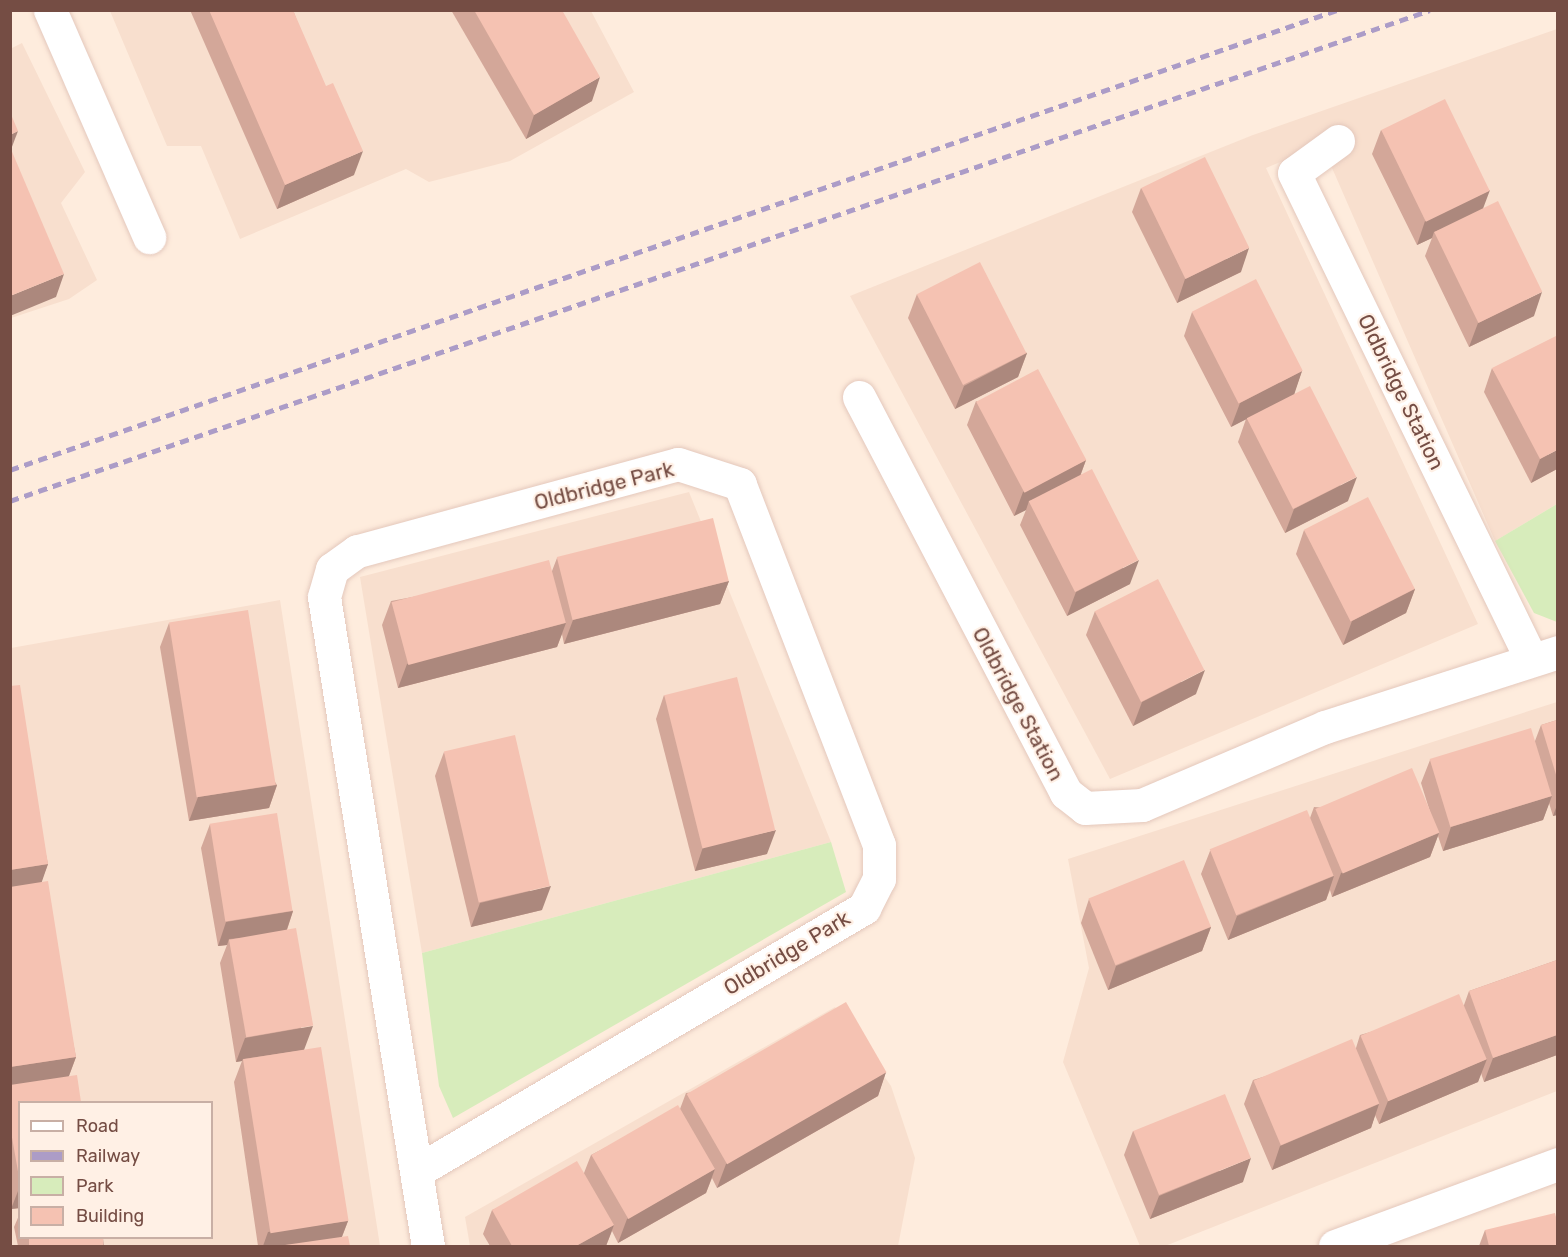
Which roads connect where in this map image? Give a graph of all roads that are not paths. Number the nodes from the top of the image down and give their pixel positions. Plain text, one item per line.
1 (50, 10) edge
2 (1338, 141) dead end
3 (149, 237) dead end
4 (859, 397) dead end
5 (1544, 656) edge
6 (1557, 1164) edge
7 (417, 1171) junction
8 (1375, 1239) edge
9 (428, 1246) edge
10 (1335, 1246) edge

1 - 3 street
2 - 5 street, Oldbridge Station
4 - 5 street, Oldbridge Station
6 - 8 street
7 - 7 street, Oldbridge Park
7 - 9 street, Oldbridge Park
8 - 10 street

